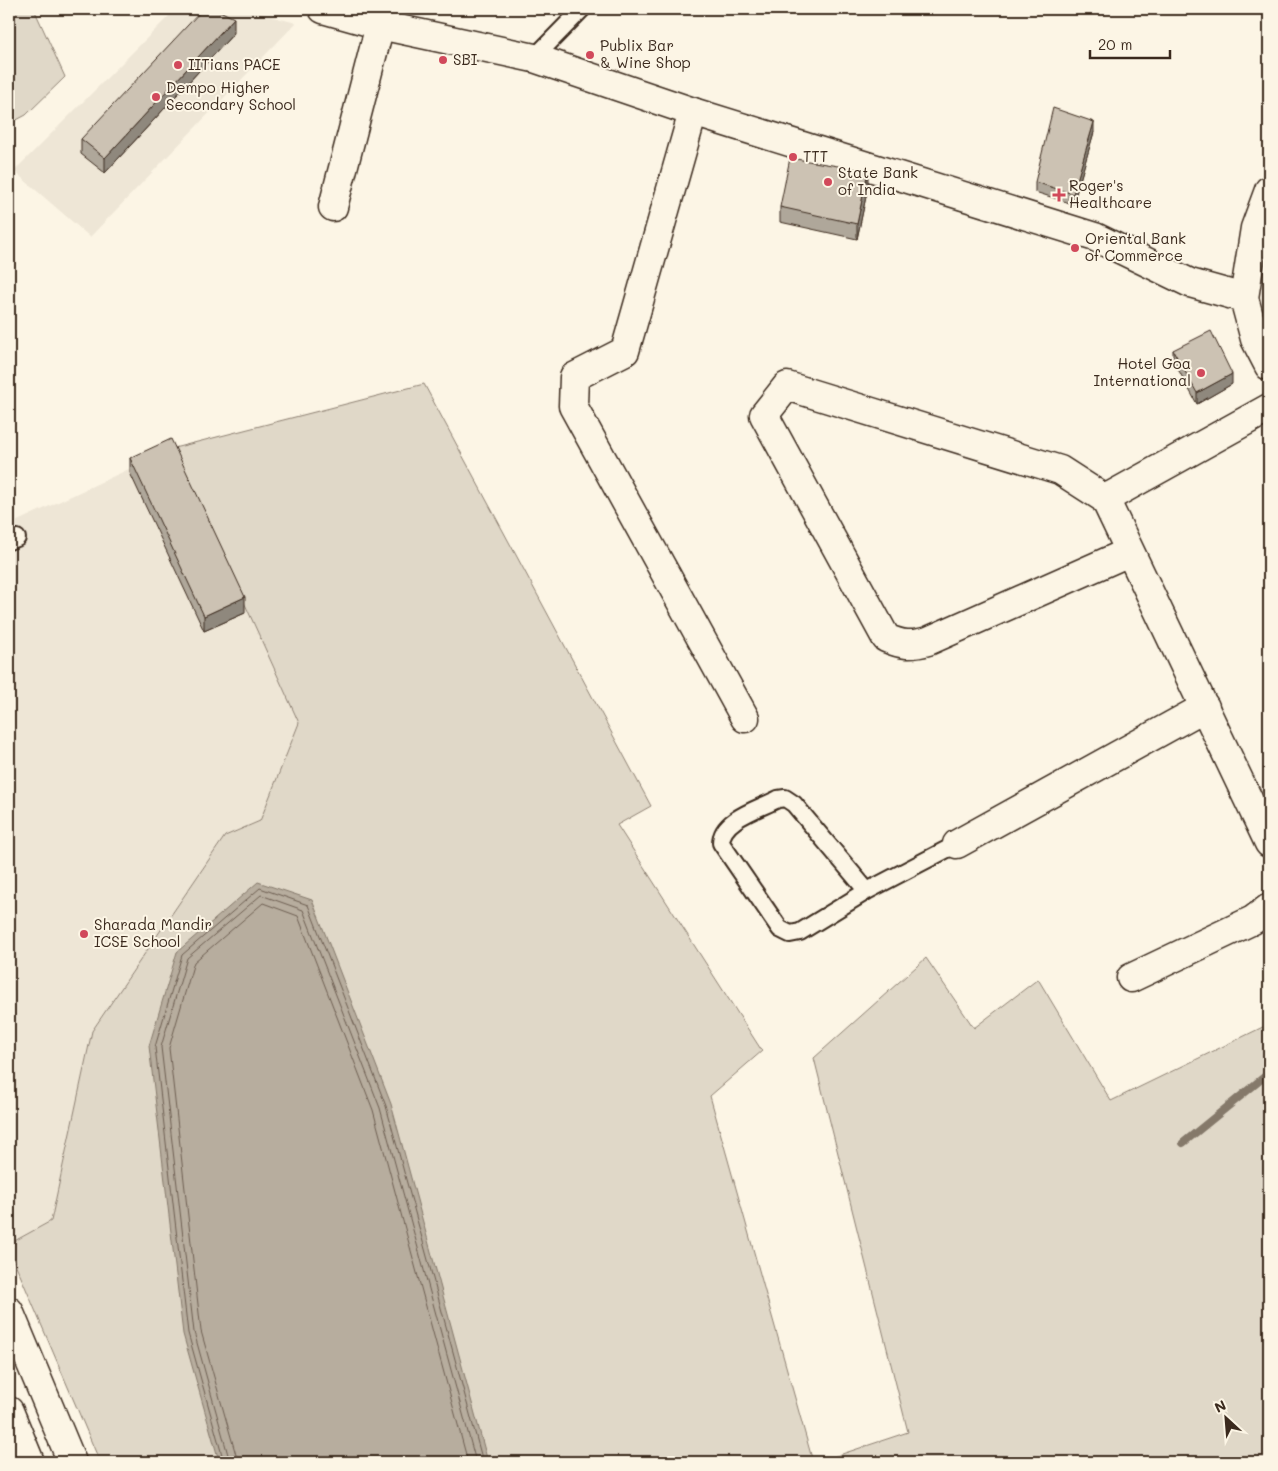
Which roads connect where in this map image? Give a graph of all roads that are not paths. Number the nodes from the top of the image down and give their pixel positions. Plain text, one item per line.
1 (323, 9) edge
2 (582, 9) edge
3 (380, 25) junction
4 (534, 58) junction
5 (694, 112) junction
6 (1269, 190) edge
7 (333, 207) dead end
8 (1244, 298) junction
9 (1269, 366) edge
10 (1269, 408) edge
11 (1105, 500) junction
12 (1128, 552) junction
13 (1205, 707) junction
14 (745, 718) dead end
15 (1269, 843) edge
16 (957, 844) joint
17 (866, 891) junction
18 (1269, 908) edge
19 (1131, 978) dead end
20 (9, 1311) edge
21 (9, 1411) edge
22 (30, 1462) edge
23 (72, 1462) edge

1 - 3 street
2 - 4 lane
3 - 4 street
3 - 7 street
4 - 5 street
5 - 8 street
5 - 14 street
6 - 8 street
8 - 9 street
10 - 11 street
11 - 12 street
11 - 12 street
12 - 13 street
13 - 15 street
13 - 16 street
16 - 17 lane
17 - 17 lane
18 - 19 street
20 - 23 street
21 - 22 street

